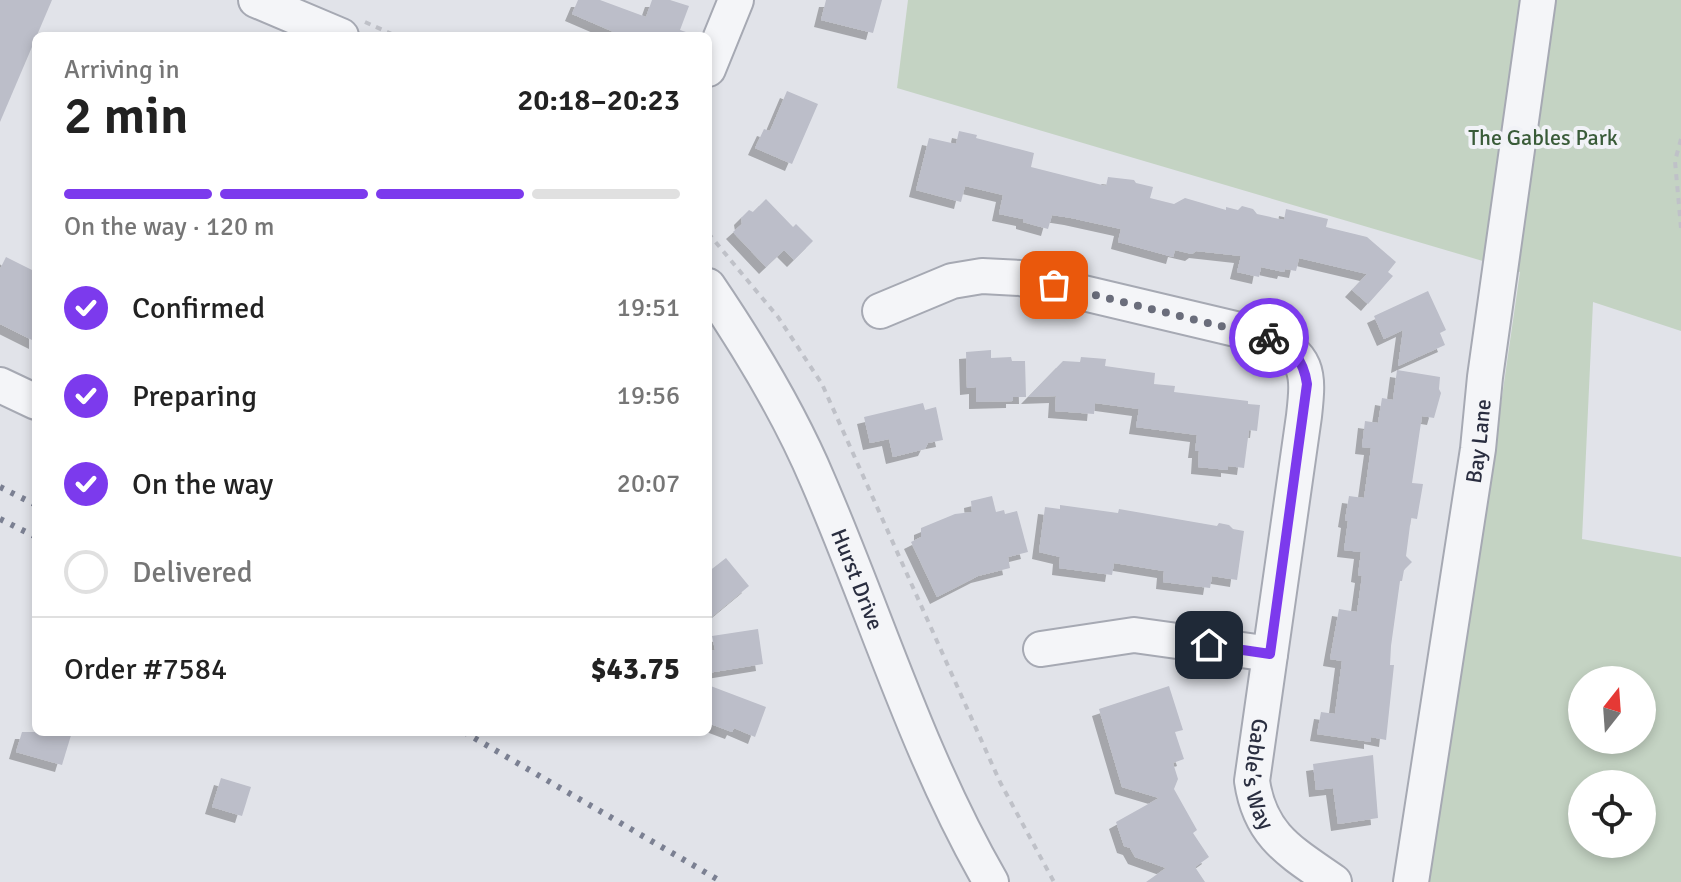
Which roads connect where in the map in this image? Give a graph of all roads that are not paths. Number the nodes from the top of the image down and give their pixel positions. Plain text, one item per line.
1 (256, 0) edge
2 (736, 0) edge
3 (1538, 0) edge
4 (332, 32) edge
5 (712, 59) edge
6 (712, 292) edge
7 (880, 311) dead end
8 (0, 385) edge
9 (32, 400) edge
10 (1041, 649) dead end
11 (1270, 654) junction
12 (991, 882) edge
13 (1334, 882) edge
14 (1411, 882) edge

1 - 4 street
2 - 5 street
3 - 14 street, Bay Lane
6 - 12 street, Hurst Drive
7 - 11 street, Gable's Way
8 - 9 street
10 - 11 street
11 - 13 street, Gable's Way

